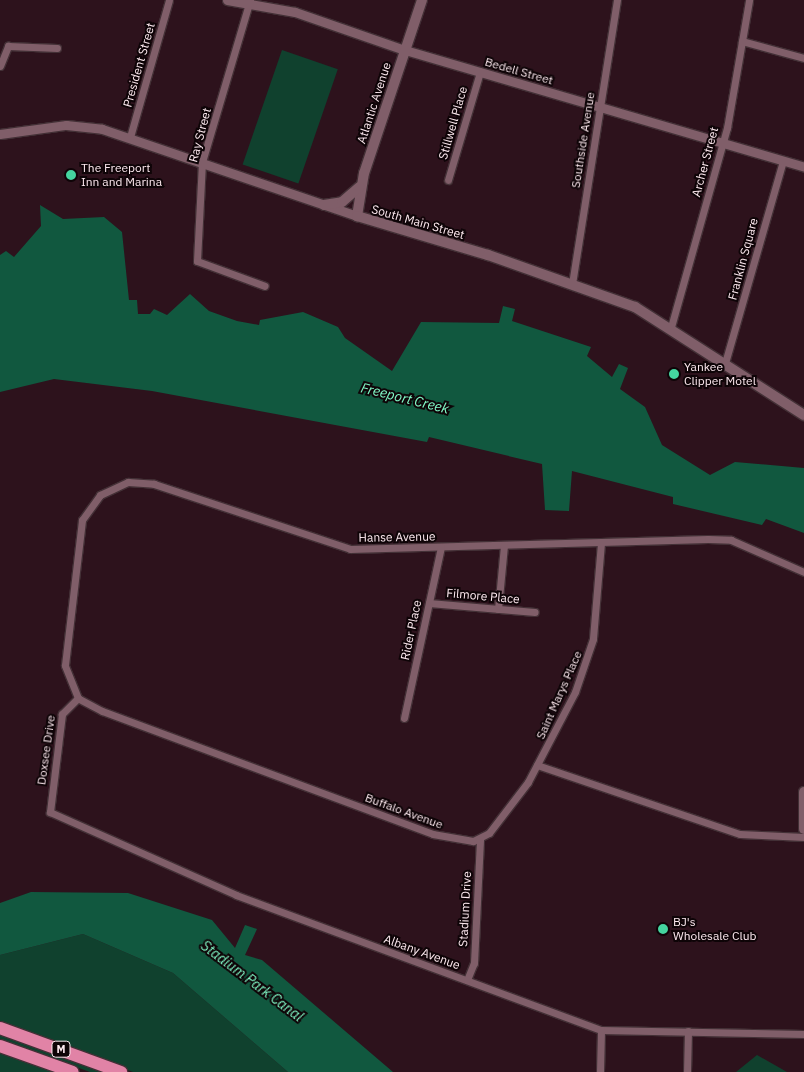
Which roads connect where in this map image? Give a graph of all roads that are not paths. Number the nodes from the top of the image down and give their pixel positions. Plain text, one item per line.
1 (169, 0) edge
2 (227, 0) edge
3 (422, 0) edge
4 (617, 0) edge
5 (749, 0) edge
6 (250, 2) edge
7 (742, 41) junction
8 (57, 48) dead end
9 (405, 50) junction
10 (804, 58) edge
11 (0, 66) edge
12 (480, 72) junction
13 (600, 107) junction
14 (0, 134) edge
15 (130, 137) junction
16 (722, 143) junction
17 (783, 161) junction
18 (202, 162) junction
19 (804, 167) edge
20 (448, 180) dead end
21 (360, 186) junction
22 (324, 205) junction
23 (356, 216) junction
24 (572, 284) junction
25 (265, 286) dead end
26 (671, 327) junction
27 (725, 363) junction
28 (804, 415) edge
29 (601, 543) junction
30 (504, 545) junction
31 (441, 547) junction
32 (804, 572) edge
33 (428, 603) junction
34 (498, 609) junction
35 (535, 612) dead end
36 (78, 698) junction
37 (404, 718) dead end
38 (537, 765) junction
39 (804, 792) edge
40 (50, 812) joint
41 (804, 829) edge
42 (804, 838) edge
43 (480, 839) junction
44 (467, 980) junction
45 (0, 1028) edge
46 (601, 1030) junction
47 (688, 1031) junction
48 (804, 1034) edge
49 (0, 1046) edge
50 (73, 1072) edge
51 (121, 1072) edge
52 (600, 1072) edge
53 (687, 1072) edge

1 - 15 street, President Street
2 - 6 street, Bedell Street
3 - 9 main road, Atlantic Avenue
4 - 13 street, Southside Avenue
5 - 7 street, Archer Street
6 - 9 street, Bedell Street
6 - 18 street, Ray Street
7 - 10 street
7 - 16 street, Archer Street
8 - 11 street
9 - 12 street, Bedell Street
9 - 21 main road, Atlantic Avenue
12 - 13 street, Bedell Street
12 - 20 street, Stillwell Place
13 - 16 street, Bedell Street
13 - 24 street, Southside Avenue
14 - 15 street, South Main Street
15 - 18 street, South Main Street
16 - 17 street, Bedell Street
16 - 26 street, Archer Street
17 - 19 street, Bedell Street
17 - 27 street, Franklin Square
18 - 22 street, South Main Street
18 - 25 street, Ray Street
21 - 22 main road
21 - 23 main road, Atlantic Avenue
22 - 23 street, South Main Street
23 - 24 main road, South Main Street
24 - 26 main road, South Main Street
26 - 27 main road, South Main Street
27 - 28 main road, South Main Street
29 - 30 street, Hanse Avenue
29 - 32 street, Hanse Avenue
29 - 38 street, Saint Marys Place
30 - 31 street, Hanse Avenue
30 - 34 street
31 - 33 street, Rider Place
31 - 36 street, Hanse Avenue
33 - 34 street, Filmore Place
33 - 37 street, Rider Place
34 - 35 street, Filmore Place
36 - 40 street, Doxsee Drive
36 - 43 street, Buffalo Avenue
38 - 42 street
38 - 43 street
39 - 41 main road
40 - 44 street, Albany Avenue
43 - 44 street, Stadium Drive
44 - 46 street, Albany Avenue
45 - 51 highway, M
46 - 47 street, Albany Avenue
46 - 52 street
47 - 48 street, Albany Avenue
47 - 53 street
49 - 50 highway, M

